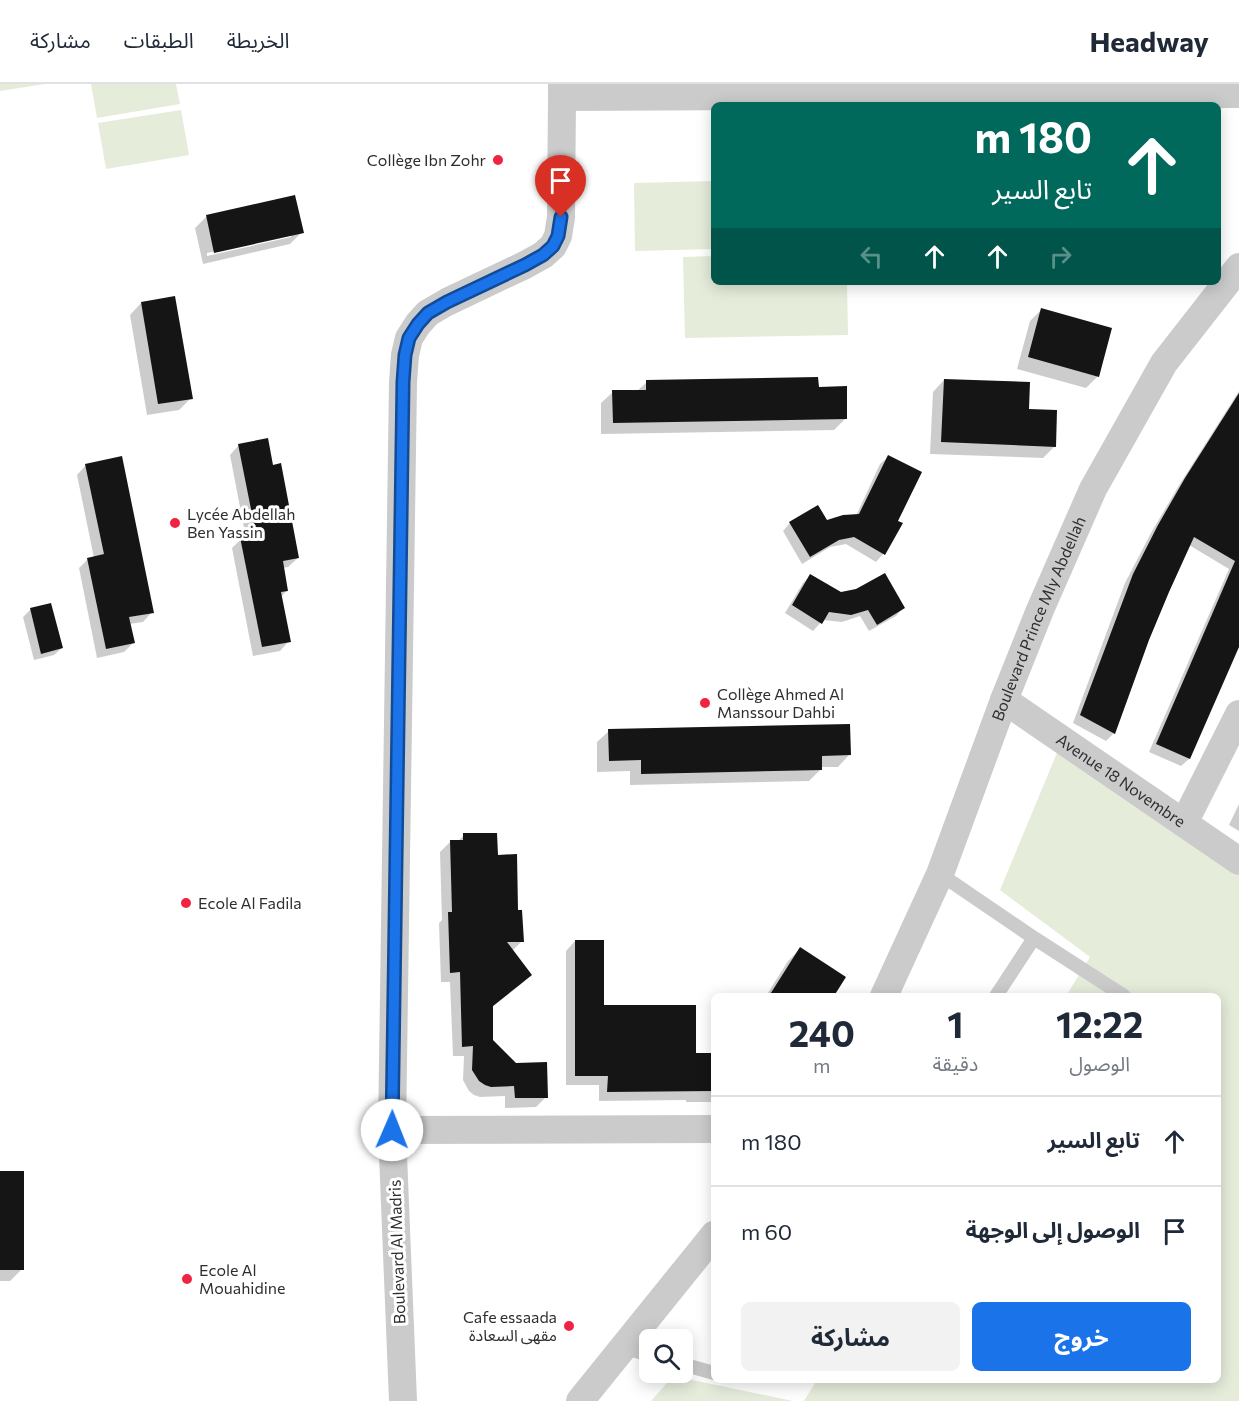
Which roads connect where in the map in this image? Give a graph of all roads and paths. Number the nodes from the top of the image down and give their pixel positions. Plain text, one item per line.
1 (562, 90) edge
2 (1239, 94) edge
3 (1239, 267) edge
4 (1004, 700) junction
5 (1239, 714) edge
6 (1184, 823) junction
7 (1239, 861) edge
8 (940, 874) junction
9 (1034, 938) junction
10 (885, 993) edge
11 (998, 993) edge
12 (1119, 993) edge
13 (711, 1129) edge
14 (392, 1130) junction
15 (711, 1240) edge
16 (637, 1351) edge
17 (693, 1367) edge
18 (711, 1371) edge
19 (403, 1401) edge
20 (580, 1401) edge

1 - 2 street
1 - 14 street, Boulevard Al Madris
3 - 4 street, Boulevard Prince Mly Abdellah
4 - 6 street, Avenue 18 Novembre
4 - 8 street, Boulevard Prince Mly Abdellah
5 - 6 street
6 - 7 street, Avenue 18 Novembre
8 - 9 lane
8 - 10 street, Boulevard Prince Mly Abdellah
9 - 11 lane
9 - 12 lane
13 - 14 street
14 - 19 street, Boulevard Al Madris
15 - 16 street
16 - 20 street
17 - 18 lane

